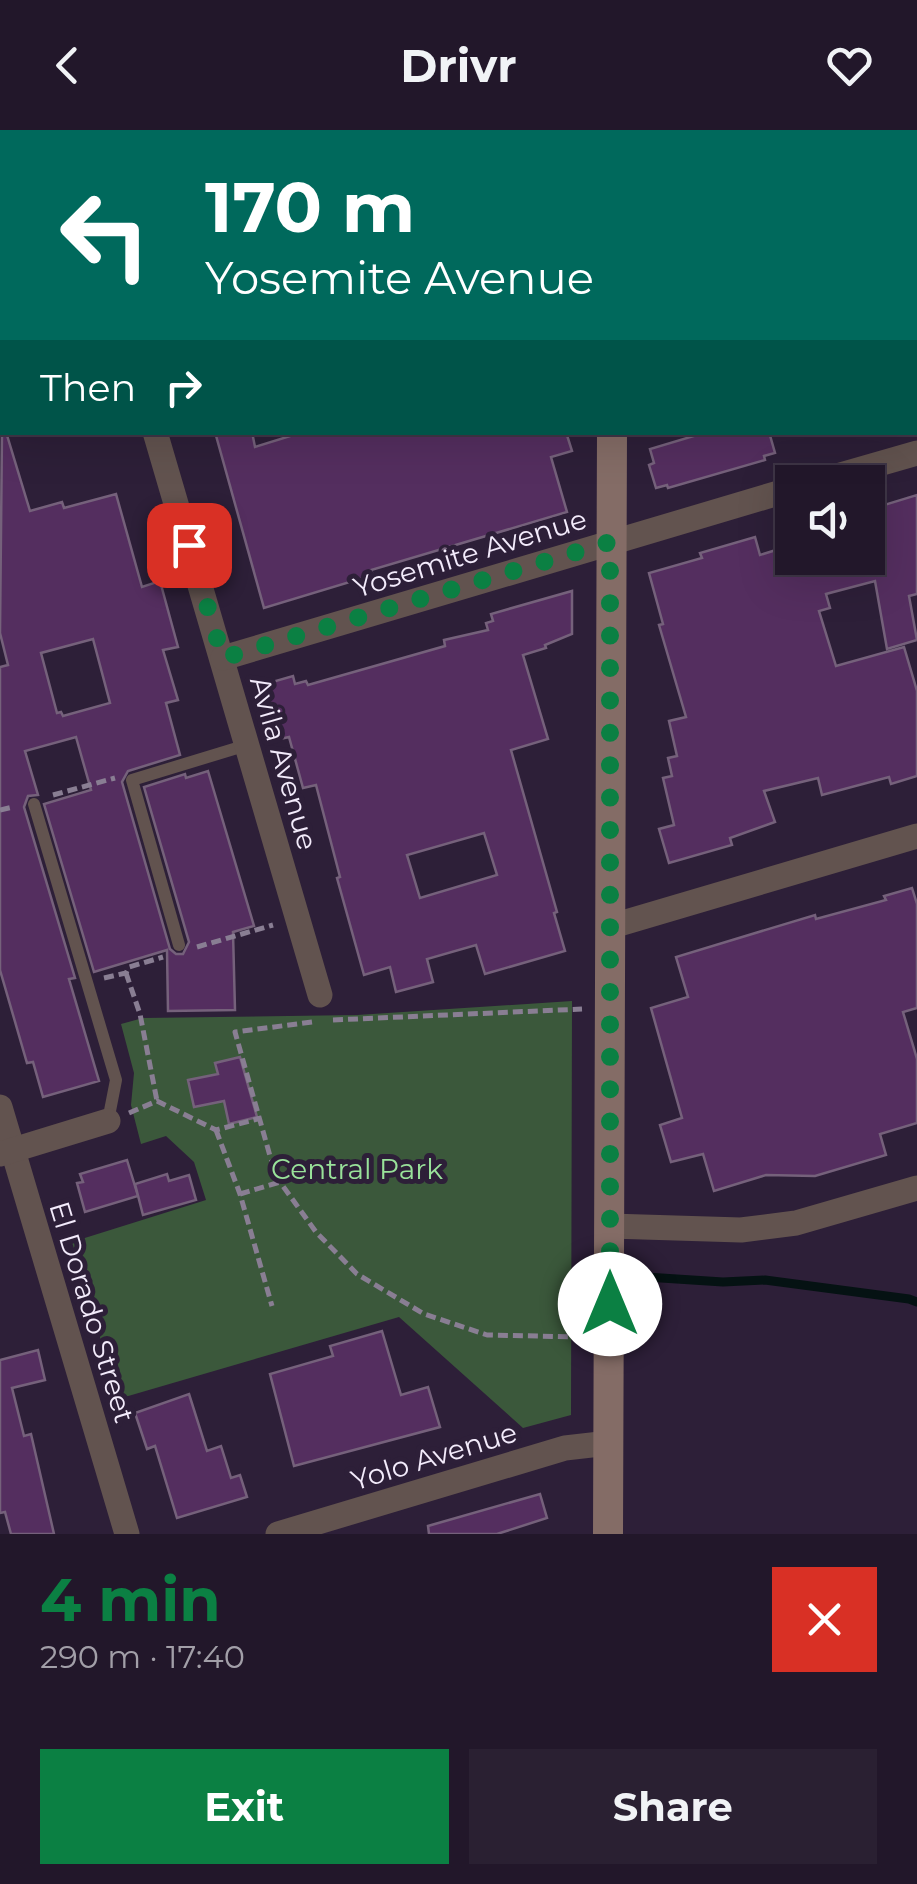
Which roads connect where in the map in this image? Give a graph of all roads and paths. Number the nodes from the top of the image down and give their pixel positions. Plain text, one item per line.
1 (156, 435) edge
2 (612, 435) edge
3 (917, 453) edge
4 (875, 465) edge
5 (775, 495) edge
6 (610, 542) junction
7 (223, 658) junction
8 (247, 745) junction
9 (132, 780) junction
10 (50, 796) dead end
11 (34, 804) dead end
12 (17, 806) dead end
13 (0, 810) edge
14 (917, 836) edge
15 (609, 927) junction
16 (179, 945) dead end
17 (126, 973) dead end
18 (320, 994) dead end
19 (609, 1008) junction
20 (158, 1101) junction
21 (0, 1108) edge
22 (261, 1118) junction
23 (108, 1122) junction
24 (216, 1130) junction
25 (6, 1152) edge
26 (280, 1182) junction
27 (917, 1188) edge
28 (240, 1194) junction
29 (610, 1226) junction
30 (272, 1306) dead end
31 (610, 1338) junction
32 (608, 1443) junction
33 (127, 1534) edge
34 (278, 1534) edge
35 (608, 1534) edge

1 - 7 street, Avila Avenue
2 - 6 main road
3 - 4 street
5 - 6 street, Yosemite Avenue
6 - 7 street, Yosemite Avenue
6 - 15 main road
7 - 8 street, Avila Avenue
8 - 9 lane
8 - 18 street, Avila Avenue
9 - 10 path
9 - 16 lane
11 - 23 lane
12 - 13 path
14 - 15 street
15 - 19 main road
17 - 20 path
19 - 22 path
19 - 29 main road
20 - 23 path
20 - 24 path
21 - 25 street, El Dorado Street
22 - 24 path
22 - 26 path
23 - 25 street
24 - 28 path
25 - 33 street, El Dorado Street
26 - 28 path
26 - 31 path
27 - 29 street
28 - 30 path
29 - 31 main road
31 - 32 main road
32 - 34 street, Yolo Avenue
32 - 35 main road

